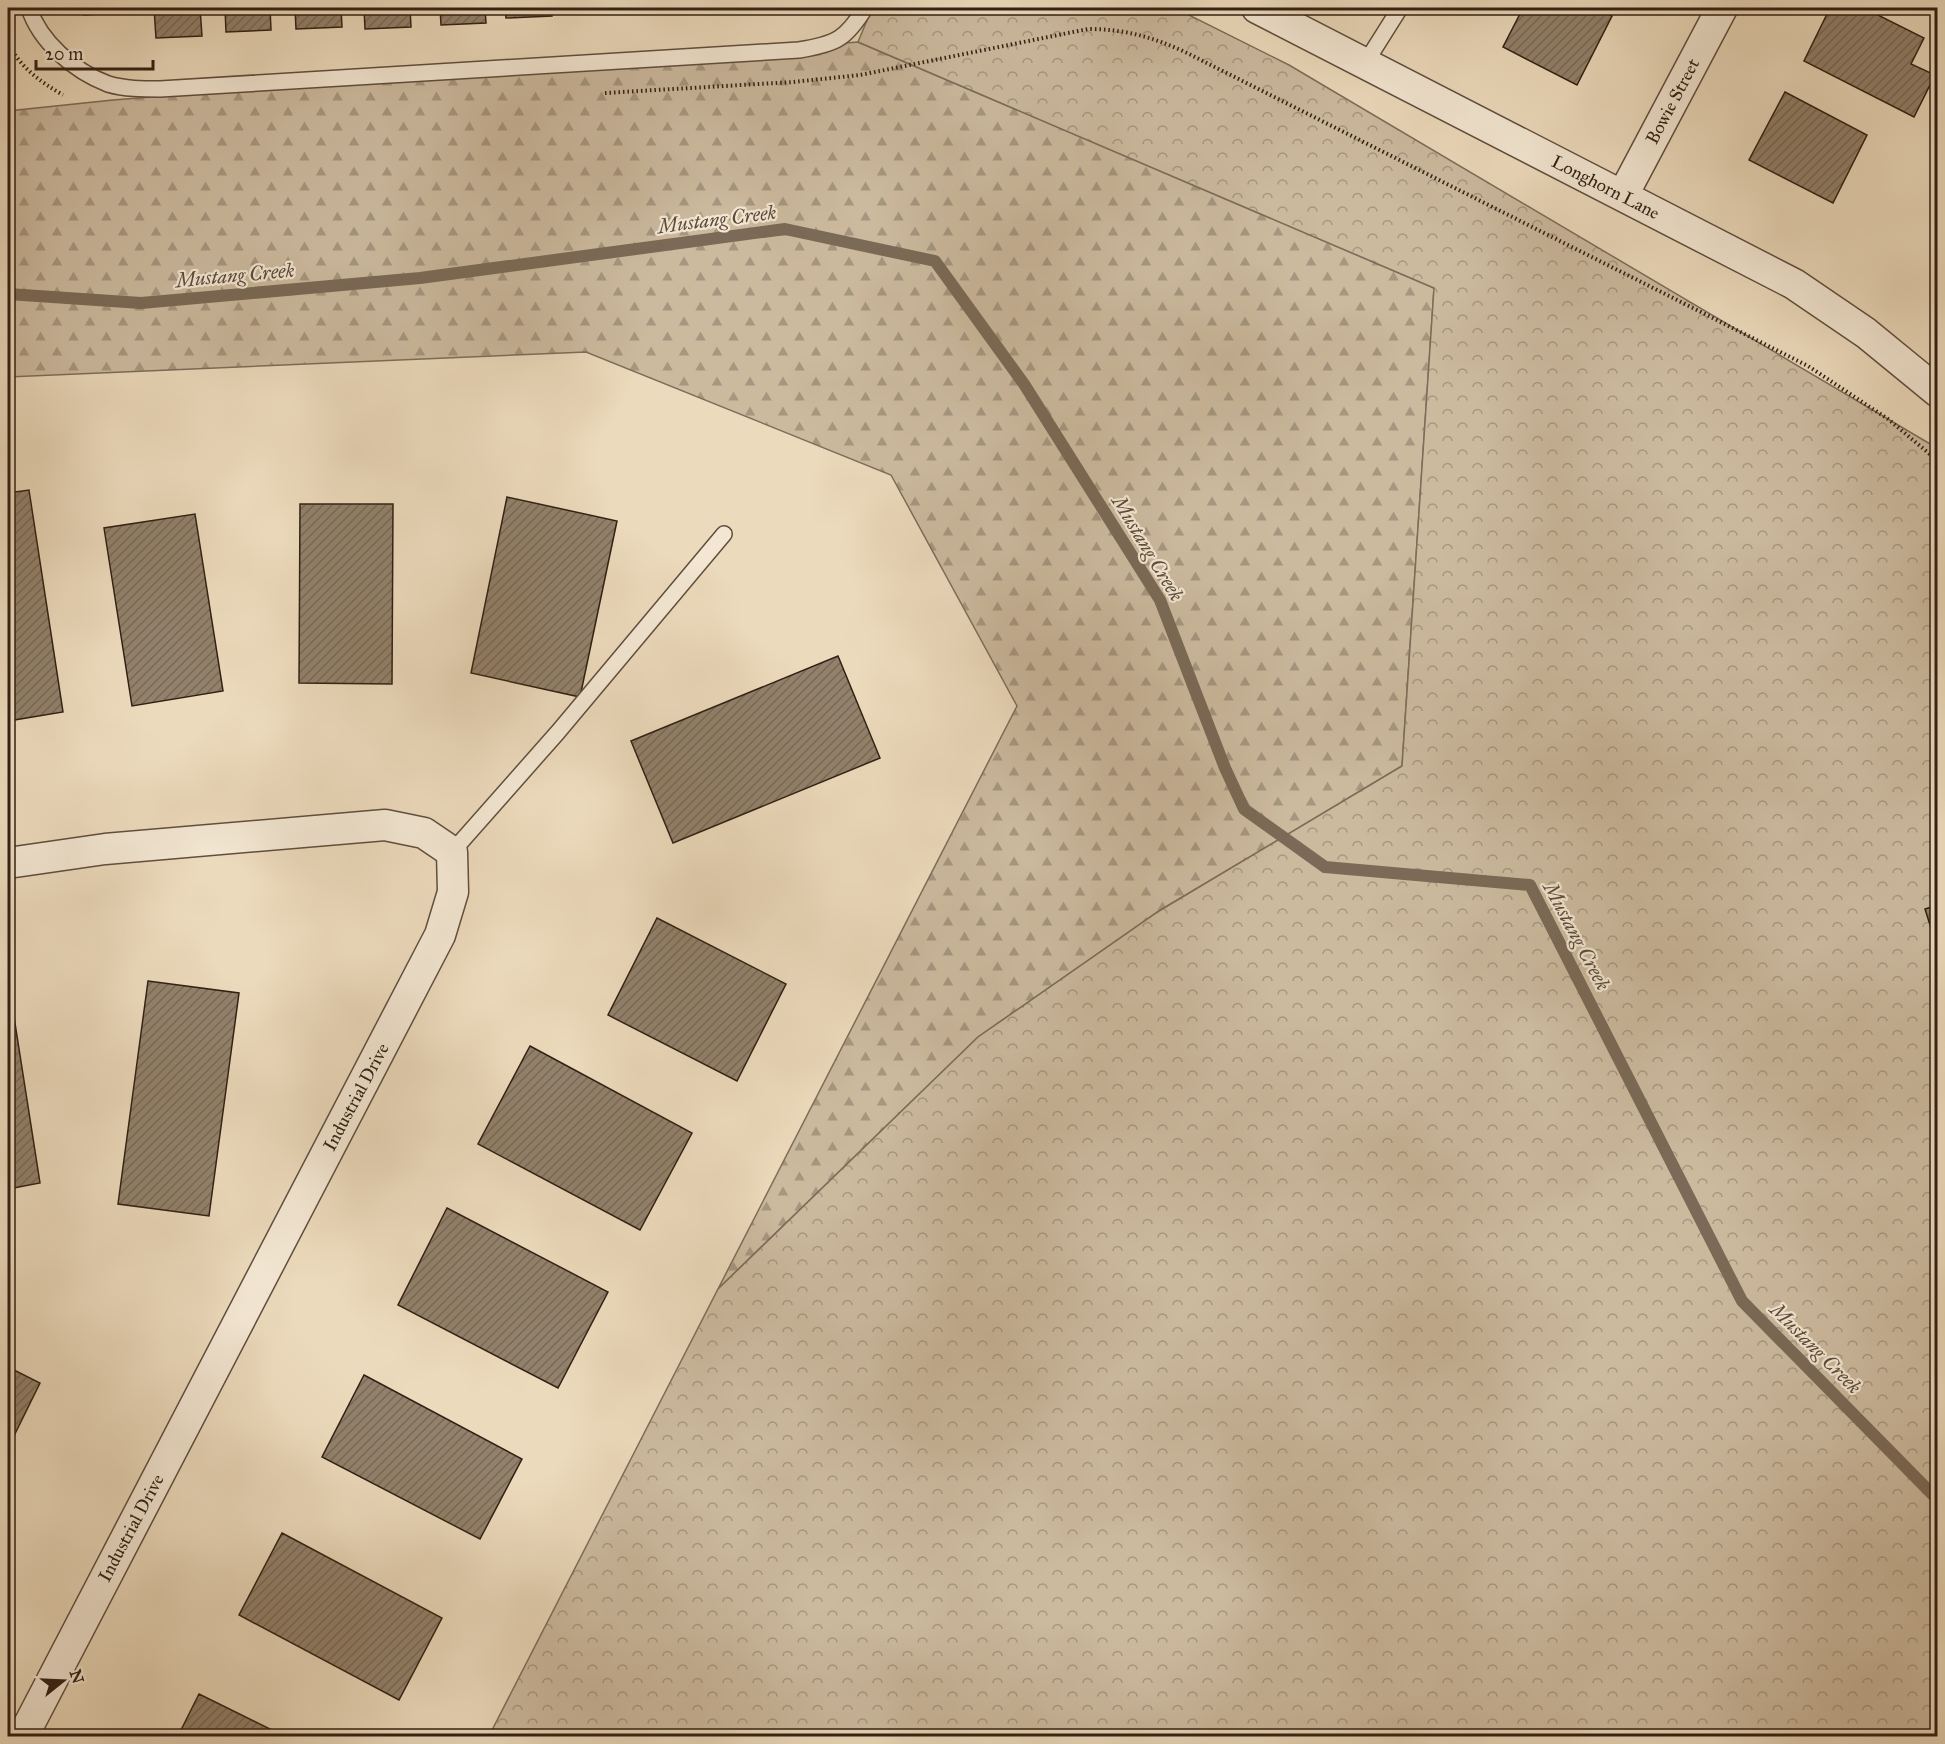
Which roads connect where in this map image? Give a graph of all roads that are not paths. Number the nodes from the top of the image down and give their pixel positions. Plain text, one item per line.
1 (29, 8) edge
2 (866, 8) edge
3 (1257, 8) edge
4 (1400, 8) edge
5 (1722, 8) edge
6 (1366, 62) junction
7 (1623, 195) junction
8 (1938, 392) edge
9 (724, 534) dead end
10 (452, 852) junction
11 (8, 863) edge
12 (23, 1737) edge

1 - 2 lane
3 - 6 street, Longhorn Lane
4 - 6 lane
5 - 7 street, Bowie Street
6 - 7 street, Longhorn Lane
7 - 8 street, Longhorn Lane
9 - 10 lane
10 - 11 street
10 - 12 street, Industrial Drive

